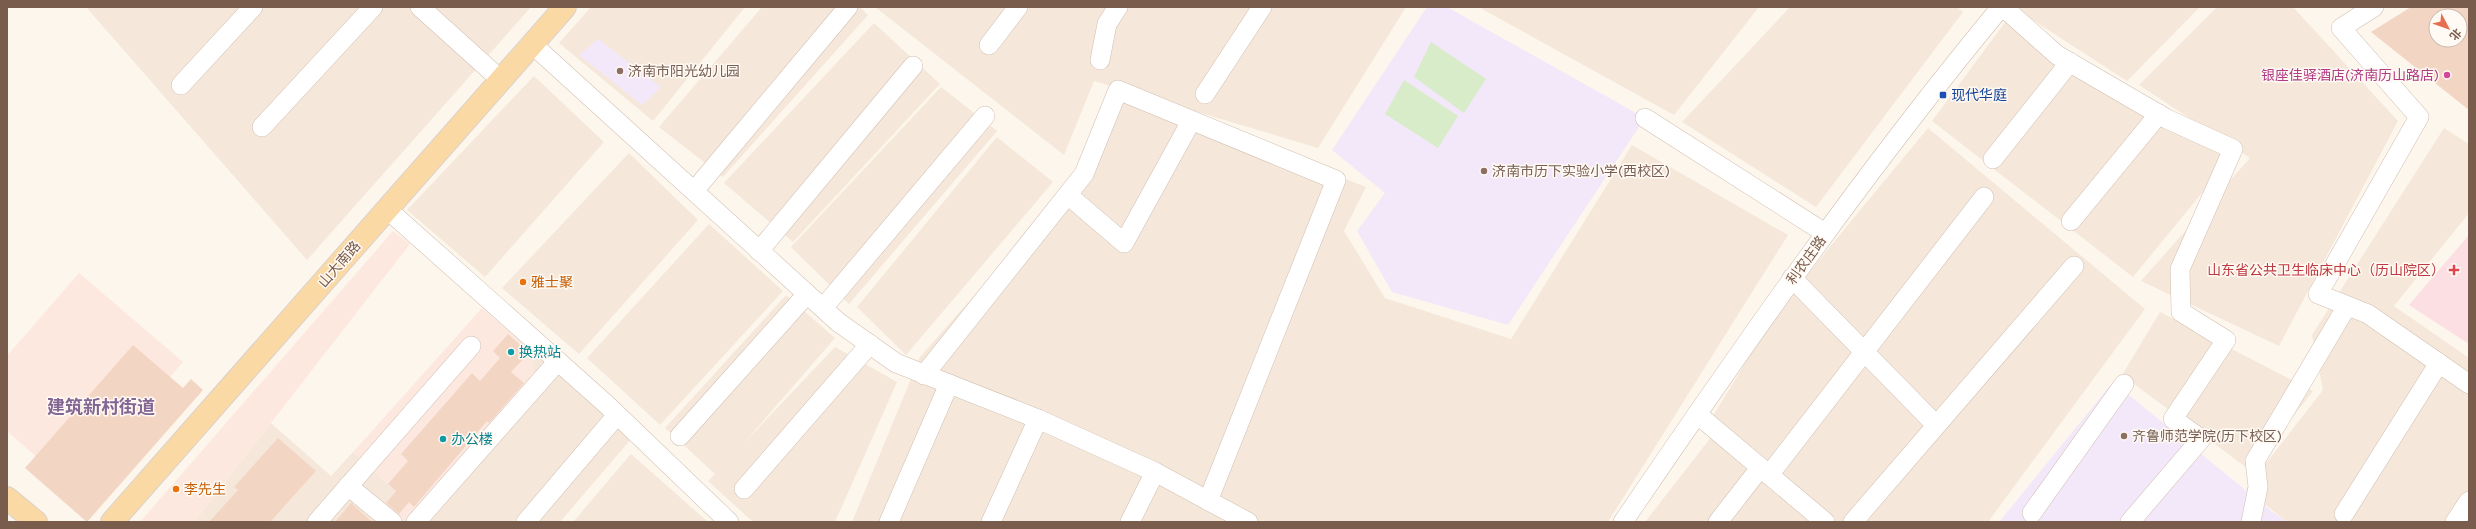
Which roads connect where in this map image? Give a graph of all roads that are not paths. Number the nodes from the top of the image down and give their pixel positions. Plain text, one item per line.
1 (253, 7) edge
2 (373, 7) edge
3 (420, 7) edge
4 (565, 7) edge
5 (848, 7) edge
6 (1018, 7) edge
7 (1118, 7) edge
8 (1262, 7) edge
9 (2002, 7) edge
10 (2374, 7) edge
11 (532, 44) junction
12 (989, 45) dead end
13 (1100, 60) dead end
14 (2070, 62) junction
15 (913, 66) dead end
16 (501, 80) junction
17 (181, 85) dead end
18 (1205, 94) dead end
19 (2158, 114) junction
20 (985, 116) dead end
21 (1646, 118) dead end
22 (1189, 125) dead end
23 (262, 127) dead end
24 (1993, 159) dead end
25 (694, 191) junction
26 (1068, 195) junction
27 (1984, 197) dead end
28 (387, 210) junction
29 (2071, 221) dead end
30 (1825, 233) junction
31 (759, 251) junction
32 (2074, 266) dead end
33 (1792, 278) junction
34 (807, 294) junction
35 (2347, 306) junction
36 (823, 308) junction
37 (870, 344) junction
38 (471, 346) dead end
39 (1864, 352) junction
40 (558, 361) junction
41 (2439, 363) junction
42 (924, 375) junction
43 (949, 384) junction
44 (2124, 384) dead end
45 (2469, 384) edge
46 (1697, 414) junction
47 (617, 415) junction
48 (1038, 419) junction
49 (1936, 425) junction
50 (680, 436) dead end
51 (1765, 471) junction
52 (1155, 472) junction
53 (348, 486) junction
54 (744, 489) dead end
55 (7, 498) edge
56 (1208, 501) junction
57 (2469, 501) edge
58 (2344, 514) dead end
59 (2033, 519) edge
60 (1822, 521) edge
61 (36, 522) edge
62 (112, 522) edge
63 (317, 522) edge
64 (392, 522) edge
65 (416, 522) edge
66 (526, 522) edge
67 (729, 522) edge
68 (889, 522) edge
69 (991, 522) edge
70 (1130, 522) edge
71 (1248, 522) edge
72 (1623, 522) edge
73 (1718, 522) edge
74 (1853, 522) edge
75 (2130, 522) edge
76 (2251, 522) edge
77 (2455, 522) edge

1 - 17 street
2 - 23 street
3 - 16 street
4 - 11 main road, 山大南路
5 - 25 street
6 - 12 street
7 - 13 street
8 - 18 street
9 - 14 street
9 - 30 street, 利农庄路
10 - 35 street
11 - 16 main road, 山大南路
11 - 25 street
14 - 19 street
14 - 24 street
15 - 31 street
16 - 28 main road, 山大南路
19 - 29 street
19 - 75 street
20 - 36 street
21 - 30 street
22 - 26 street
25 - 31 street
26 - 42 street
26 - 56 street
27 - 39 street
28 - 40 street
28 - 62 main road, 山大南路
30 - 33 street, 利农庄路
31 - 34 street
32 - 49 street
33 - 39 street
33 - 46 street, 利农庄路
34 - 36 street
34 - 50 street
35 - 41 street
35 - 76 street
36 - 37 street
37 - 42 street
37 - 54 street
38 - 53 street
39 - 49 street
39 - 51 street
40 - 47 street
40 - 65 street
41 - 45 street
41 - 58 street
42 - 43 street
43 - 48 street
43 - 68 street
44 - 59 street
46 - 51 street
46 - 72 street, 利农庄路
47 - 66 street
47 - 67 street
48 - 52 street
48 - 69 street
49 - 74 street
51 - 60 street
51 - 73 street
52 - 56 street
52 - 70 street
53 - 63 street
53 - 64 street
55 - 61 main road
56 - 71 street
57 - 77 street

